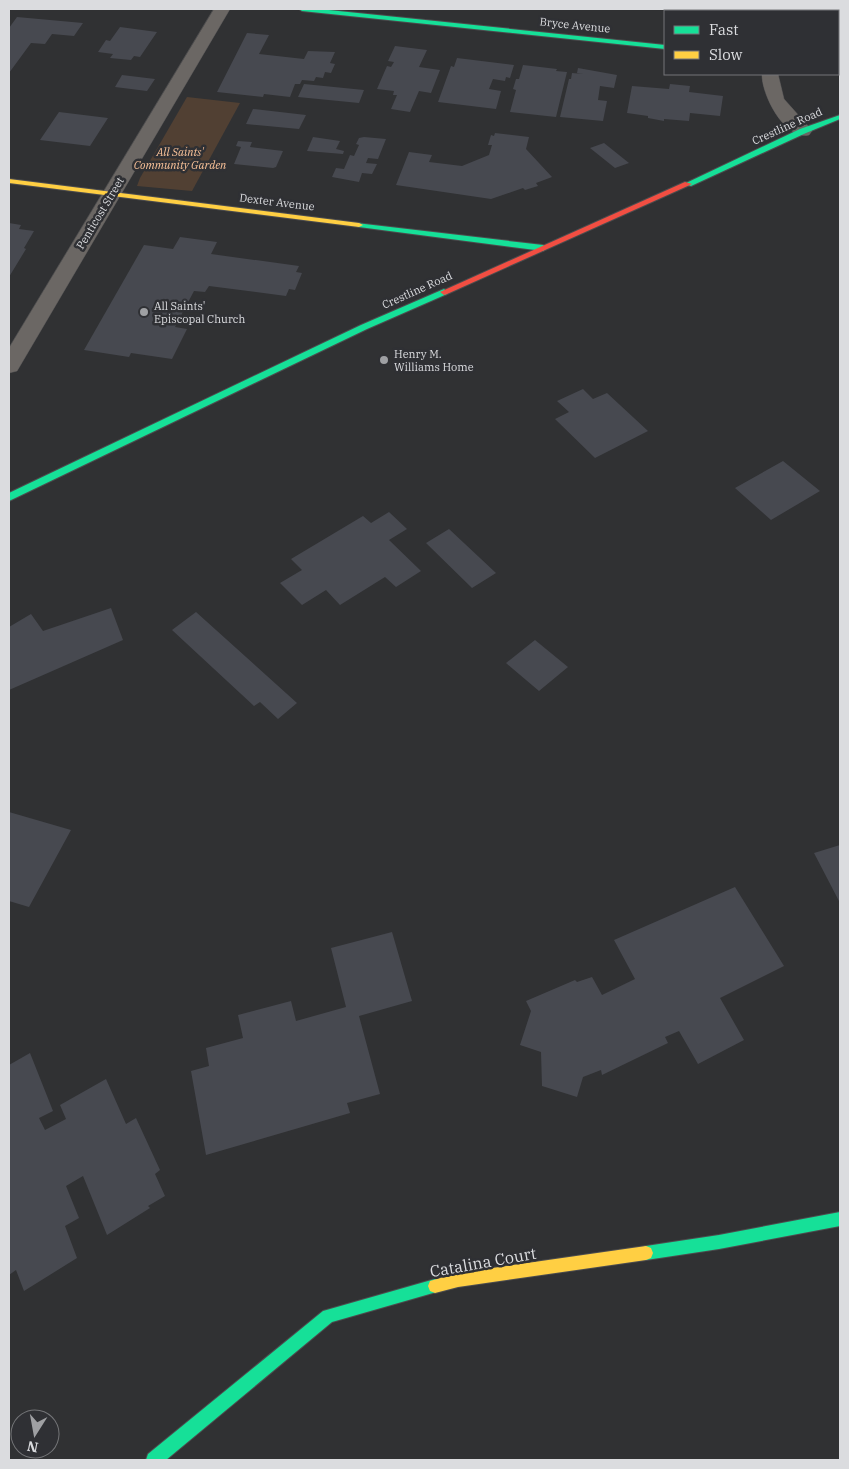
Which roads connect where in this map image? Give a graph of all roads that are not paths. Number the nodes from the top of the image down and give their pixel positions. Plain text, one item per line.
1 (222, 9) edge
2 (302, 9) edge
3 (664, 47) edge
4 (770, 75) edge
5 (840, 117) edge
6 (802, 131) junction
7 (9, 181) edge
8 (112, 193) junction
9 (543, 248) junction
10 (9, 366) edge
11 (9, 497) edge
12 (840, 1218) edge
13 (154, 1460) edge

1 - 8 street, Penticost Street
2 - 3 street, Bryce Avenue
4 - 6 street
5 - 6 street, Crestline Road
6 - 9 street, Crestline Road
7 - 8 street, Dexter Avenue
8 - 9 street, Dexter Avenue
8 - 10 street, Penticost Street
9 - 11 street, Crestline Road
12 - 13 street, Catalina Court

